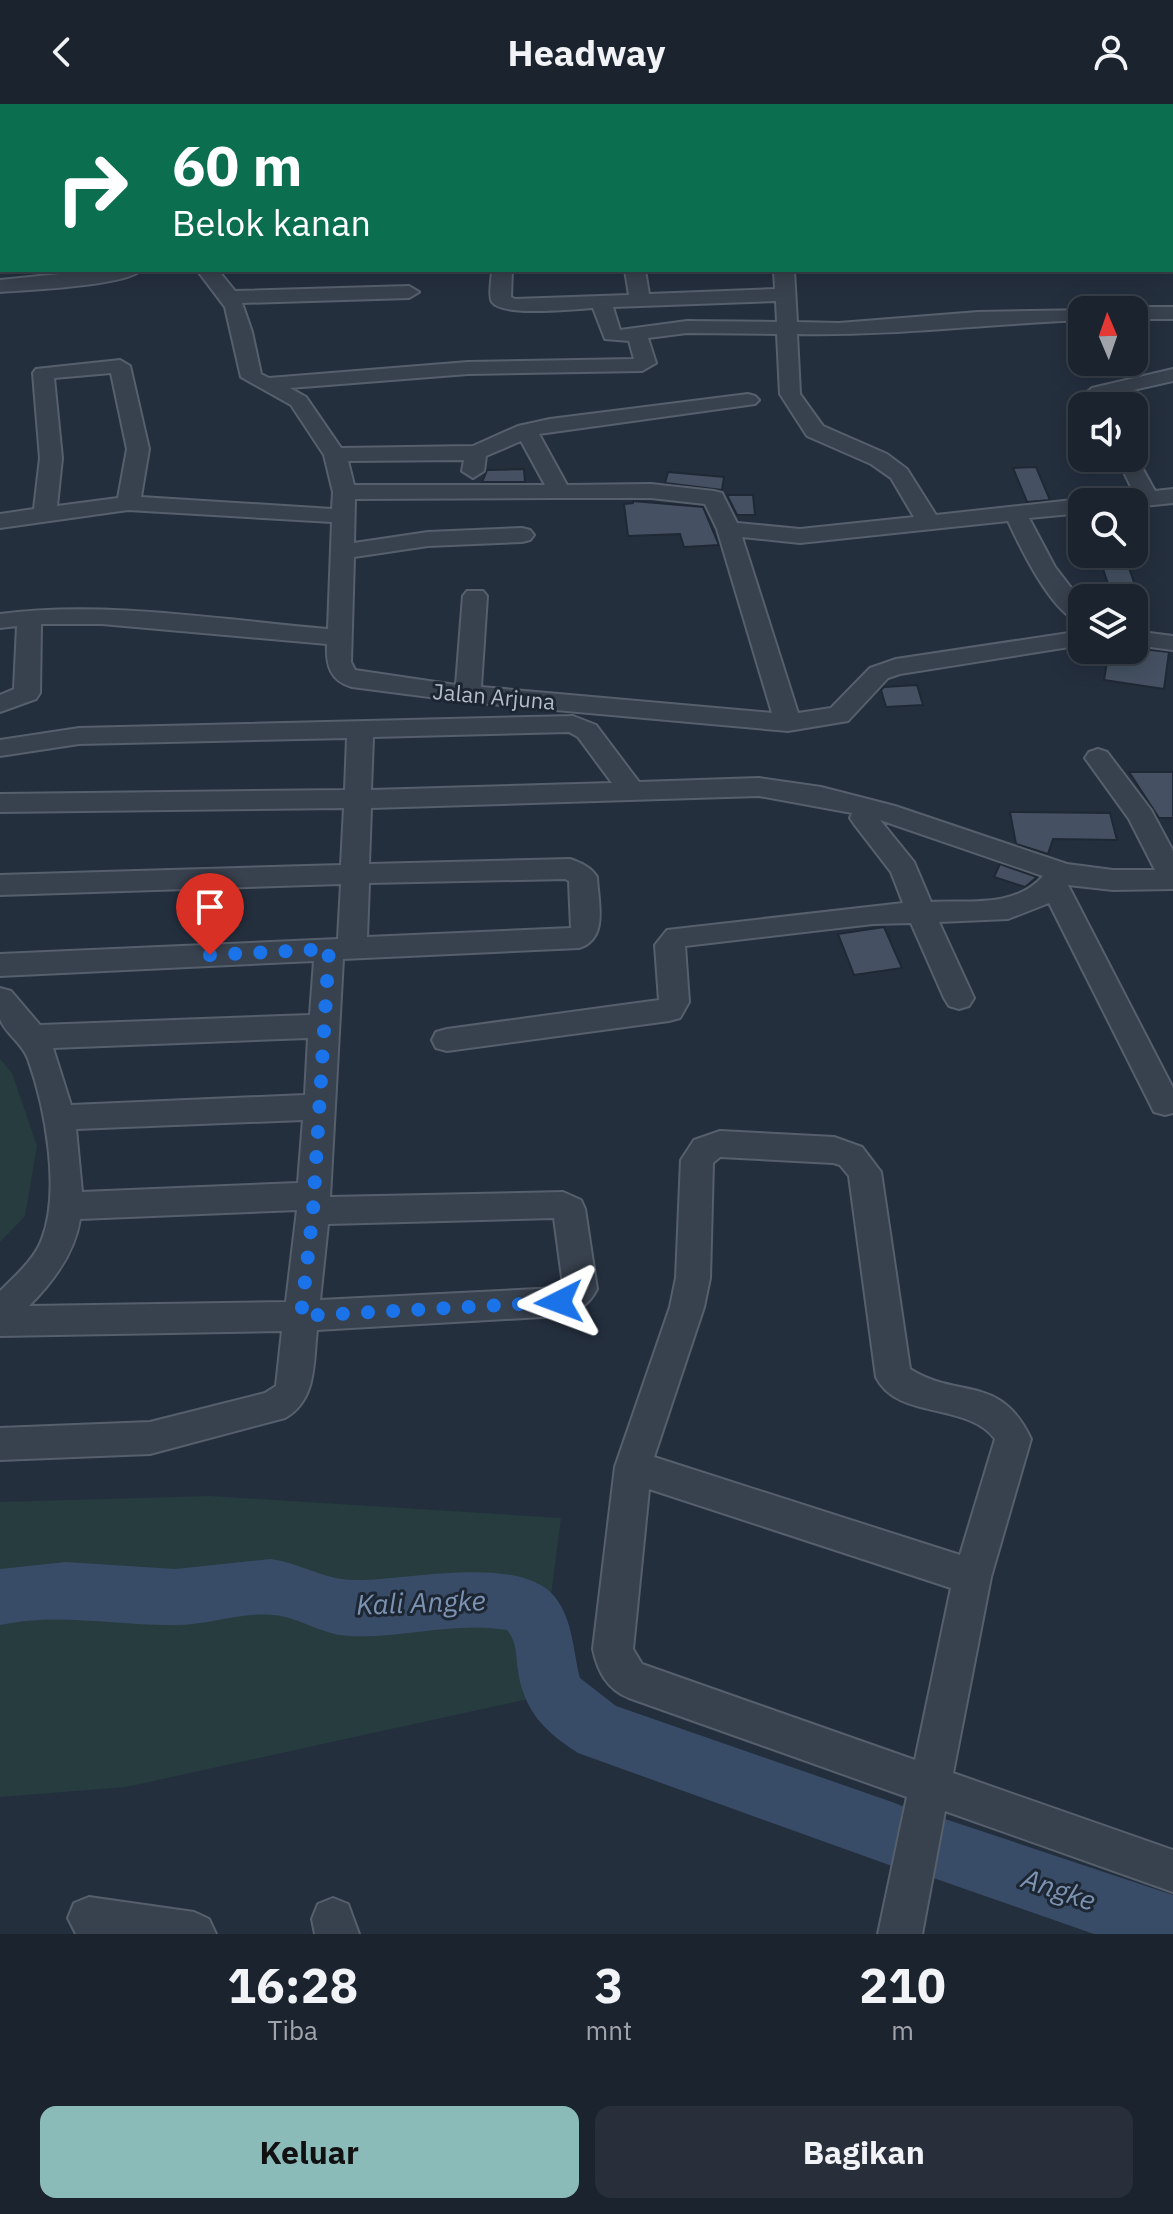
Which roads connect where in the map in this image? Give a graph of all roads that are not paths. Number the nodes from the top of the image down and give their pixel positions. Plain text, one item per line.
1 (120, 272) edge
2 (209, 272) edge
3 (502, 272) edge
4 (635, 272) edge
5 (784, 272) edge
6 (35, 276) edge
7 (0, 286) edge
8 (409, 292) dead end
9 (784, 295) junction
10 (231, 297) junction
11 (640, 300) junction
12 (601, 302) junction
13 (1148, 313) edge
14 (1173, 313) edge
15 (1068, 315) edge
16 (789, 329) junction
17 (637, 335) junction
18 (1173, 375) edge
19 (268, 384) junction
20 (1099, 392) edge
21 (748, 400) dead end
22 (526, 431) junction
23 (476, 453) junction
24 (335, 455) junction
25 (653, 468) dead end
26 (651, 491) junction
27 (344, 492) junction
28 (470, 493) junction
29 (561, 493) junction
30 (1173, 496) edge
31 (1148, 499) edge
32 (128, 503) junction
33 (1068, 507) edge
34 (1015, 512) junction
35 (45, 514) junction
36 (342, 516) junction
37 (0, 521) edge
38 (929, 522) junction
39 (728, 529) junction
40 (522, 535) dead end
41 (340, 552) junction
42 (475, 596) dead end
43 (1068, 602) edge
44 (29, 617) junction
45 (0, 621) edge
46 (340, 638) junction
47 (1068, 640) edge
48 (1148, 640) edge
49 (1173, 643) edge
50 (468, 694) junction
51 (0, 704) edge
52 (788, 723) junction
53 (360, 729) junction
54 (0, 748) edge
55 (1098, 758) dead end
56 (633, 792) junction
57 (358, 799) junction
58 (0, 803) edge
59 (867, 807) junction
60 (355, 874) junction
61 (1058, 878) junction
62 (1173, 878) edge
63 (0, 885) edge
64 (919, 911) junction
65 (340, 949) junction
66 (0, 965) edge
67 (959, 998) dead end
68 (0, 999) edge
69 (325, 1026) junction
70 (32, 1037) junction
71 (447, 1040) dead end
72 (1165, 1103) dead end
73 (319, 1107) junction
74 (57, 1118) junction
75 (313, 1204) junction
76 (67, 1206) junction
77 (0, 1312) edge
78 (301, 1316) junction
79 (0, 1321) edge
80 (0, 1444) edge
81 (633, 1467) junction
82 (972, 1577) junction
83 (928, 1786) junction
84 (1173, 1871) edge
85 (89, 1918) dead end
86 (905, 1932) edge
87 (194, 1934) edge

1 - 6 street
2 - 10 street, Jalan Arjuna
3 - 12 street
4 - 11 street
5 - 9 street
6 - 7 street
8 - 10 street
9 - 11 street
9 - 16 street
10 - 19 street, Jalan Arjuna
11 - 12 street
12 - 17 street
13 - 14 street
15 - 16 street
16 - 17 street
16 - 38 street
17 - 19 street
18 - 20 street
19 - 24 street, Jalan Arjuna
21 - 22 street
22 - 23 street
22 - 29 street
23 - 24 street
23 - 28 street
24 - 27 street, Jalan Arjuna
25 - 26 street
26 - 29 street
26 - 39 street
27 - 28 street
27 - 36 street, Jalan Arjuna
28 - 29 street
30 - 31 street
32 - 35 street
32 - 35 street
32 - 36 street
33 - 34 street
34 - 38 street
34 - 43 street
35 - 37 street
36 - 41 street, Jalan Arjuna
38 - 39 street
39 - 52 street
40 - 41 street
41 - 46 street, Jalan Arjuna
42 - 50 street
44 - 45 street
44 - 46 street
44 - 51 street
46 - 50 street, Jalan Arjuna
47 - 52 street, Jalan Arjuna
48 - 49 street
50 - 52 street, Jalan Arjuna
53 - 54 street
53 - 56 street
53 - 57 street
55 - 62 street
56 - 57 street
56 - 59 street
57 - 58 street
57 - 60 street
59 - 61 street
59 - 64 street
60 - 63 street
60 - 65 street
60 - 65 street
61 - 62 street
61 - 64 street
61 - 72 street
64 - 67 street
64 - 71 street
65 - 66 street
65 - 69 street
68 - 70 street
69 - 70 street
69 - 73 street
70 - 74 street
73 - 74 street
73 - 75 street
74 - 76 street
75 - 76 street
75 - 78 street
75 - 78 street
76 - 77 street
78 - 79 street
78 - 80 street
81 - 82 street
81 - 82 street
81 - 83 street
82 - 83 street
83 - 84 street
83 - 86 street
85 - 87 street

